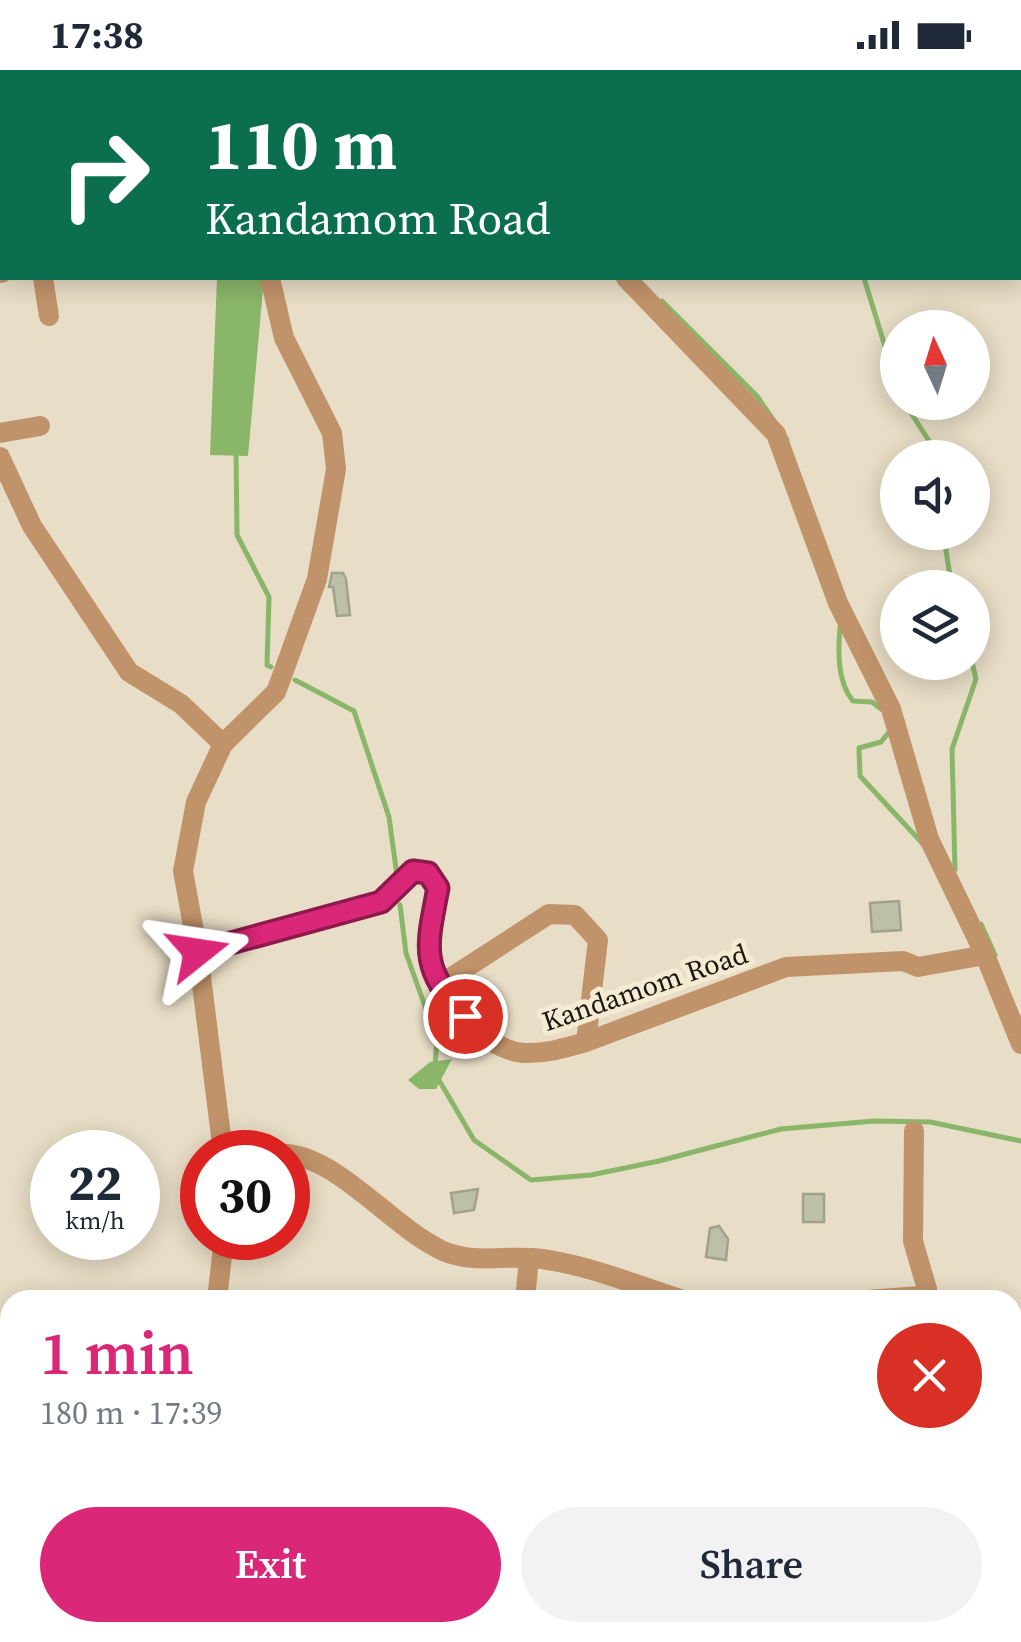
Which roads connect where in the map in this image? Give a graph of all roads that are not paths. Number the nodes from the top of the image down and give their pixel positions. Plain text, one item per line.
1 (43, 280) edge
2 (270, 280) edge
3 (628, 280) edge
4 (48, 316) dead end
5 (40, 426) dead end
6 (0, 433) edge
7 (0, 458) edge
8 (223, 744) junction
9 (198, 952) junction
10 (985, 956) junction
11 (438, 986) junction
12 (586, 1042) junction
13 (1021, 1044) edge
14 (220, 1130) edge
15 (914, 1132) dead end
16 (310, 1163) edge
17 (529, 1258) junction
18 (222, 1260) edge
19 (218, 1290) edge
20 (526, 1290) edge
21 (653, 1290) edge
22 (927, 1290) edge

1 - 4 street
2 - 8 street
3 - 10 street
5 - 6 street
7 - 8 street
8 - 9 street
9 - 11 street
9 - 14 street
10 - 12 street, Kandamom Road
10 - 13 street
11 - 12 street, Kandamom Road
11 - 12 street
15 - 22 street
16 - 17 street
17 - 20 street
17 - 21 street
18 - 19 street

